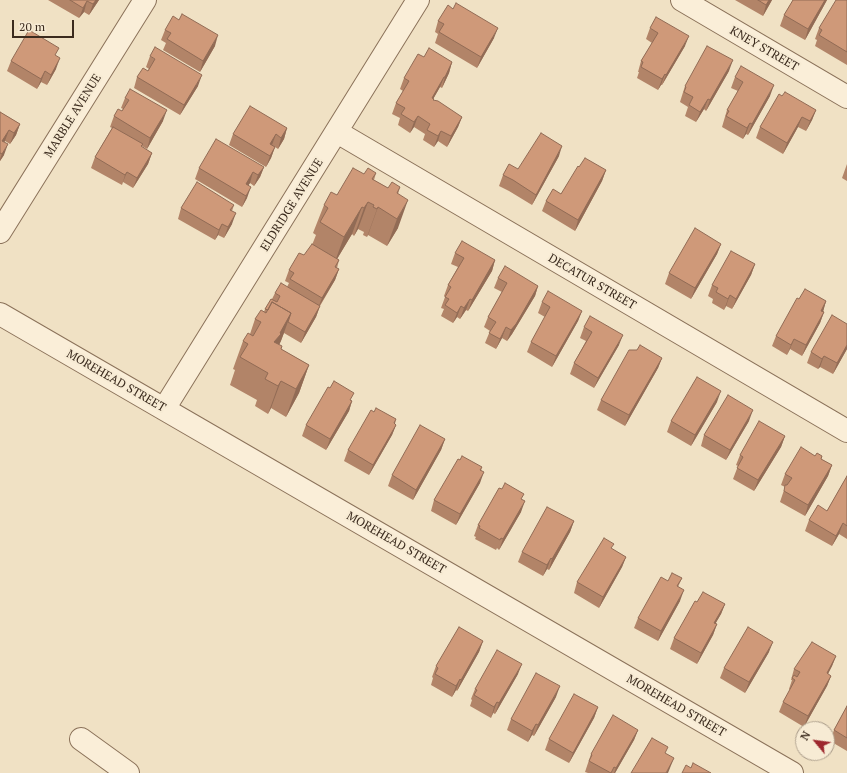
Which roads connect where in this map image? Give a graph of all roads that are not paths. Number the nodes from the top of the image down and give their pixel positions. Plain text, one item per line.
1 (145, 0) edge
2 (418, 0) edge
3 (682, 0) edge
4 (847, 97) edge
5 (338, 132) junction
6 (0, 232) edge
7 (0, 314) edge
8 (164, 409) junction
9 (847, 431) edge
10 (81, 739) dead end
11 (128, 773) edge
12 (792, 773) edge

1 - 6 street, MARBLE AVENUE
2 - 5 street, ELDRIDGE AVENUE
3 - 4 street, KNEY STREET
5 - 8 street, ELDRIDGE AVENUE
5 - 9 street, DECATUR STREET
7 - 8 street, MOREHEAD STREET
8 - 12 street, MOREHEAD STREET
10 - 11 street

